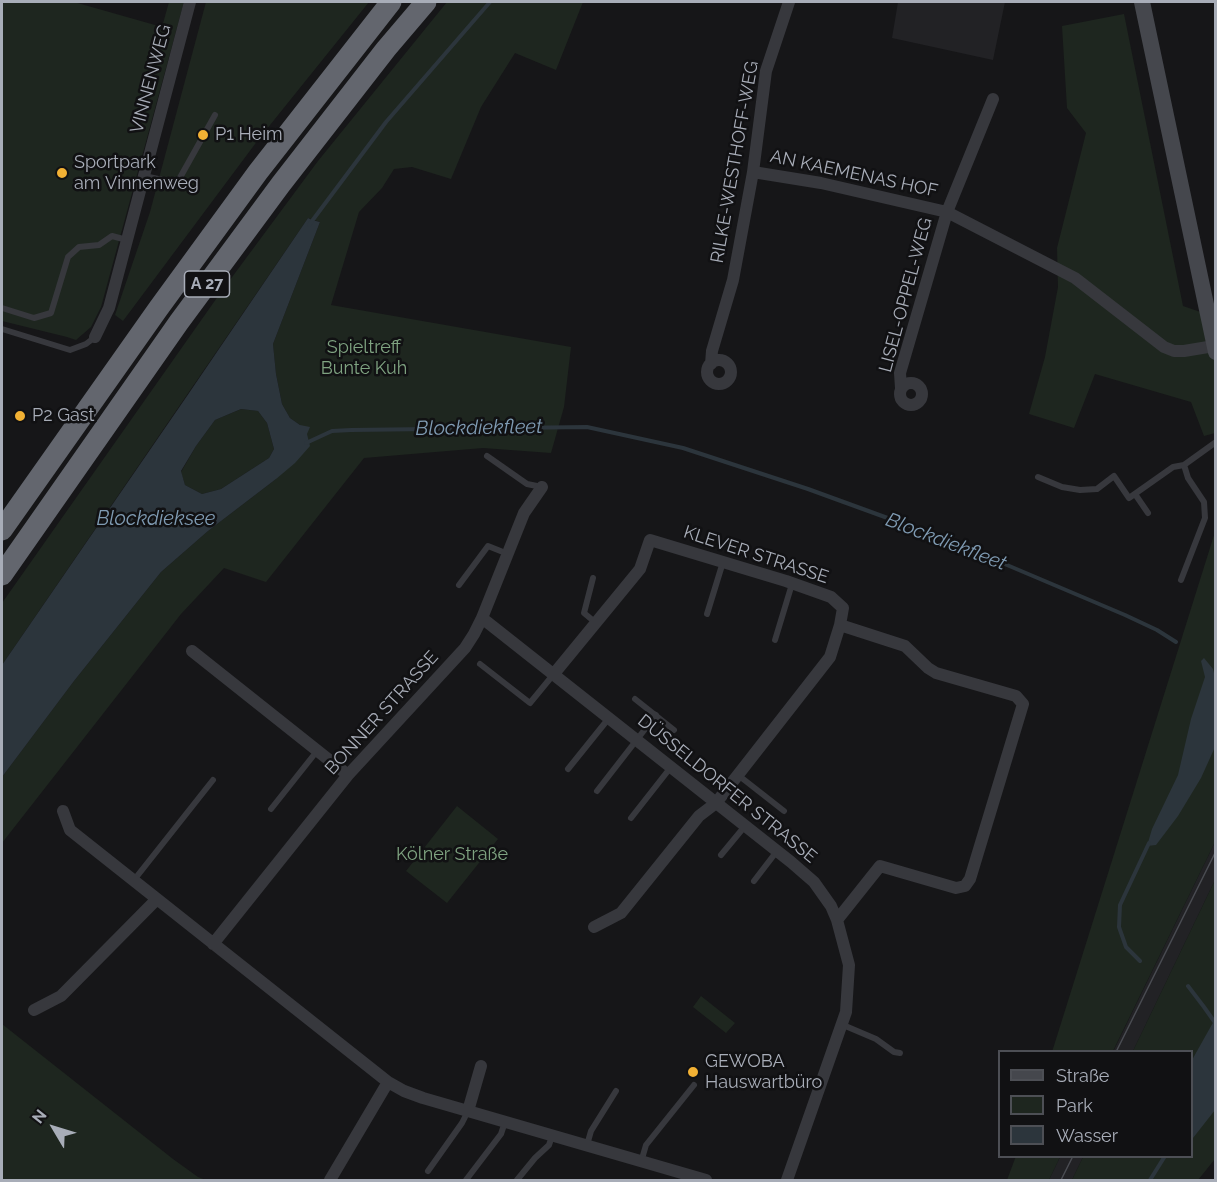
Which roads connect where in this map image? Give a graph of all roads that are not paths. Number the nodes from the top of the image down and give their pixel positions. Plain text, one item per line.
1 (190, 2) edge
2 (391, 2) edge
3 (426, 2) edge
4 (789, 2) edge
5 (1142, 2) edge
6 (993, 99) dead end
7 (215, 115) dead end
8 (753, 172) junction
9 (143, 176) junction
10 (947, 212) junction
11 (127, 240) junction
12 (2, 308) edge
13 (1211, 313) edge
14 (2, 329) edge
15 (95, 337) joint
16 (1215, 349) edge
17 (711, 363) dead end
18 (901, 388) dead end
19 (1215, 442) edge
20 (487, 456) dead end
21 (1184, 465) junction
22 (1038, 477) dead end
23 (542, 487) joint
24 (1134, 494) junction
25 (1148, 513) dead end
26 (2, 530) edge
27 (508, 554) junction
28 (723, 562) junction
29 (2, 575) edge
30 (593, 578) dead end
31 (1181, 580) dead end
32 (792, 584) junction
33 (459, 585) dead end
34 (707, 614) dead end
35 (482, 618) junction
36 (596, 623) junction
37 (840, 625) junction
38 (775, 640) dead end
39 (192, 651) dead end
40 (480, 664) dead end
41 (553, 675) junction
42 (635, 699) dead end
43 (656, 716) junction
44 (609, 718) junction
45 (674, 730) dead end
46 (637, 740) junction
47 (317, 750) junction
48 (671, 767) junction
49 (568, 770) dead end
50 (348, 775) junction
51 (738, 775) junction
52 (213, 780) dead end
53 (597, 791) dead end
54 (716, 803) junction
55 (271, 809) dead end
56 (63, 811) dead end
57 (784, 812) dead end
58 (631, 818) dead end
59 (745, 826) junction
60 (777, 851) junction
61 (722, 855) dead end
62 (134, 880) junction
63 (754, 881) dead end
64 (157, 899) junction
65 (837, 920) junction
66 (594, 927) dead end
67 (213, 944) junction
68 (34, 1010) dead end
69 (843, 1025) junction
70 (900, 1053) dead end
71 (481, 1066) dead end
72 (388, 1082) junction
73 (694, 1085) dead end
74 (616, 1091) dead end
75 (468, 1111) junction
76 (505, 1122) junction
77 (552, 1136) junction
78 (587, 1146) junction
79 (641, 1162) junction
80 (428, 1171) dead end
81 (330, 1180) edge
82 (466, 1180) edge
83 (517, 1180) edge
84 (706, 1180) edge
85 (788, 1180) edge

1 - 9 street, VINNENWEG
2 - 26 highway, A 27
3 - 29 highway, A 27
4 - 8 street, RILKE-WESTHOFF-WEG
5 - 13 main road
6 - 10 street, AN KAEMENAS HOF
7 - 9 lane
8 - 10 street, AN KAEMENAS HOF
8 - 17 street, RILKE-WESTHOFF-WEG
9 - 11 street, VINNENWEG
10 - 16 street, AN KAEMENAS HOF
10 - 18 street, LISEL-OPPEL-WEG
11 - 12 lane
11 - 15 street, VINNENWEG
13 - 16 main road
14 - 15 lane
19 - 21 lane
20 - 23 lane
21 - 24 lane
21 - 31 lane
22 - 24 lane
23 - 27 street, BONNER STRASSE
24 - 25 lane
27 - 33 lane
27 - 35 street, BONNER STRASSE
28 - 32 street, KLEVER STRASSE
28 - 34 lane
28 - 36 street, KLEVER STRASSE
30 - 36 lane
32 - 37 street, KLEVER STRASSE
32 - 38 lane
35 - 41 street, DÜSSELDORFER STRASSE
35 - 50 street, BONNER STRASSE
36 - 41 street
37 - 51 street
37 - 65 street
39 - 47 street
40 - 41 lane
41 - 44 street, DÜSSELDORFER STRASSE
42 - 43 lane
43 - 45 lane
43 - 46 lane
44 - 46 street, DÜSSELDORFER STRASSE
44 - 49 lane
46 - 48 street, DÜSSELDORFER STRASSE
46 - 53 lane
47 - 50 street
47 - 55 lane
48 - 54 street, DÜSSELDORFER STRASSE
48 - 58 lane
50 - 67 street, BONNER STRASSE
51 - 54 street
51 - 57 lane
52 - 62 lane
54 - 59 street, DÜSSELDORFER STRASSE
54 - 66 street
56 - 62 street
59 - 60 street, DÜSSELDORFER STRASSE
59 - 61 lane
60 - 63 lane
60 - 65 street, DÜSSELDORFER STRASSE
62 - 64 street
64 - 67 street
64 - 68 street
65 - 69 street, DÜSSELDORFER STRASSE
67 - 72 street
69 - 70 lane
69 - 85 street, DÜSSELDORFER STRASSE
71 - 75 street
72 - 75 street
72 - 81 street
73 - 79 lane
74 - 78 lane
75 - 76 street
75 - 80 lane
76 - 77 street
76 - 82 lane
77 - 78 street
77 - 83 lane
78 - 79 street
79 - 84 street

